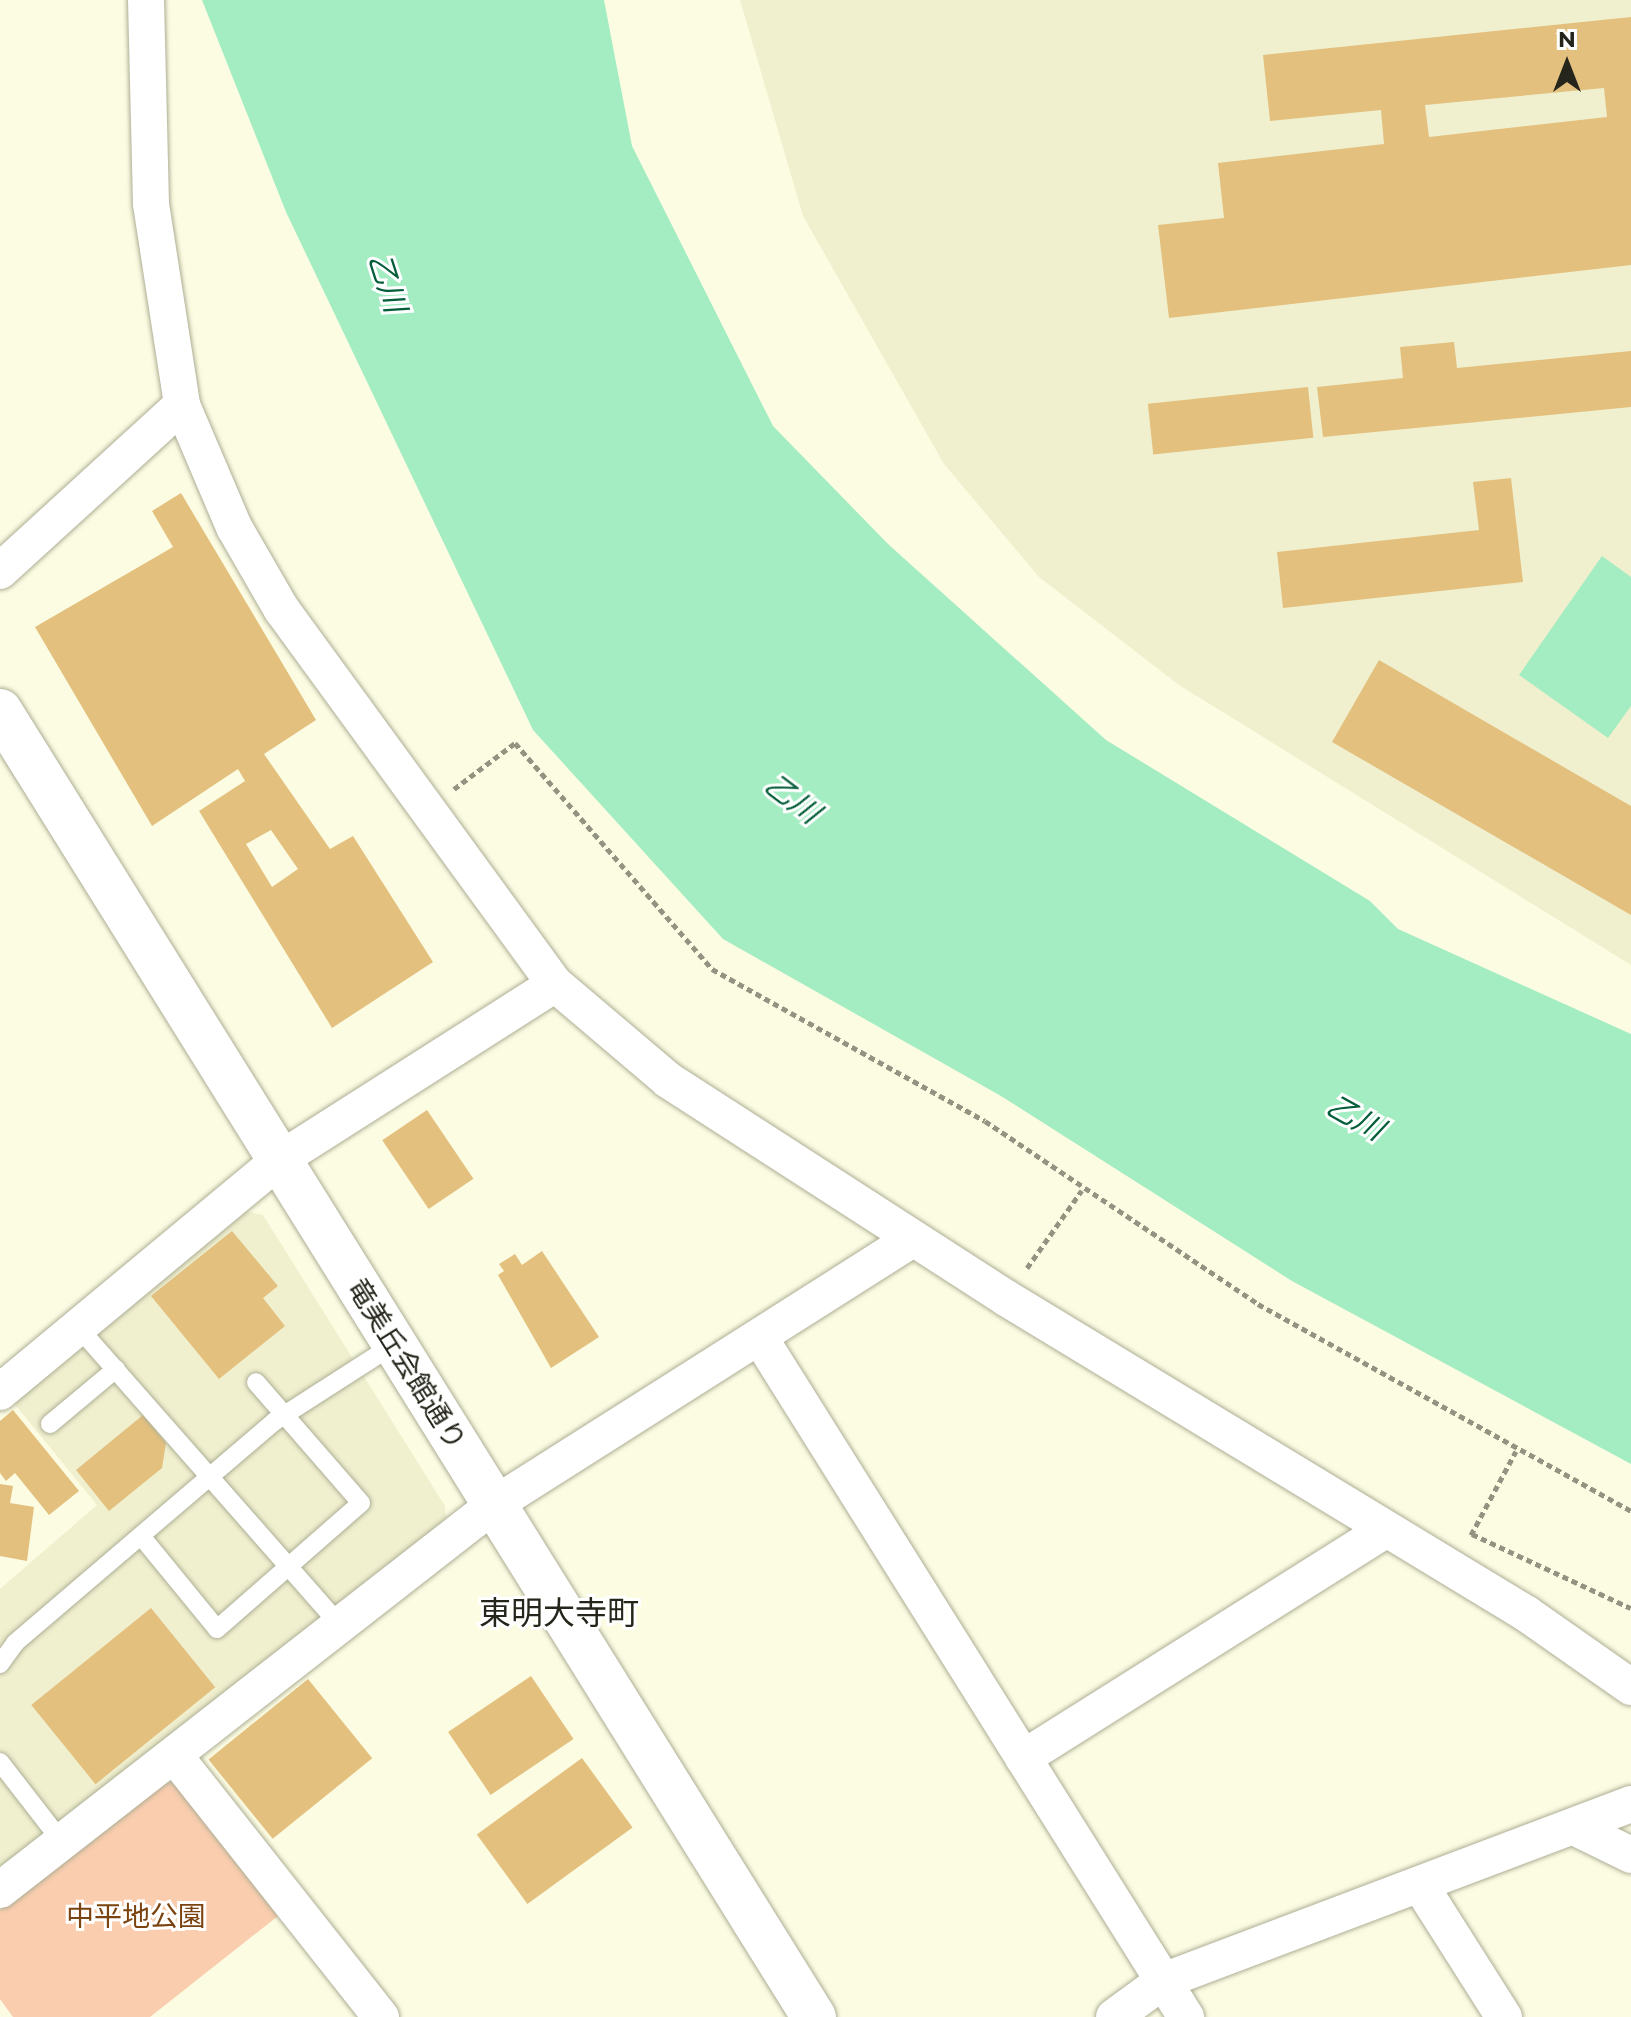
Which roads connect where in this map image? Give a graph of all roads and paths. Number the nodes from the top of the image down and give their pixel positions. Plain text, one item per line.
1 (146, 0) edge
2 (182, 405) junction
3 (0, 571) edge
4 (0, 711) edge
5 (427, 809) junction
6 (555, 984) junction
7 (279, 1160) junction
8 (1082, 1190) junction
9 (912, 1239) junction
10 (1006, 1298) junction
11 (78, 1327) junction
12 (760, 1338) junction
13 (395, 1344) junction
14 (116, 1369) junction
15 (256, 1382) dead end
16 (0, 1392) edge
17 (284, 1415) junction
18 (50, 1424) dead end
19 (1516, 1451) junction
20 (209, 1476) junction
21 (495, 1504) junction
22 (1631, 1511) edge
23 (1385, 1530) junction
24 (1472, 1534) junction
25 (141, 1536) junction
26 (288, 1566) junction
27 (1453, 1570) junction
28 (1631, 1608) edge
29 (340, 1625) junction
30 (0, 1664) edge
31 (1631, 1687) edge
32 (174, 1755) junction
33 (1023, 1758) junction
34 (0, 1762) edge
35 (1631, 1804) edge
36 (1578, 1829) junction
37 (62, 1842) junction
38 (1631, 1855) edge
39 (1422, 1888) junction
40 (0, 1890) edge
41 (1163, 1981) junction
42 (381, 2017) edge
43 (814, 2017) edge
44 (1114, 2017) edge
45 (1186, 2017) edge
46 (1504, 2017) edge

1 - 2 street
2 - 3 street
2 - 5 street
4 - 7 street, 竜美丘会館通り
5 - 6 street
5 - 8 path
6 - 7 street
6 - 9 street
7 - 11 street
7 - 13 street, 竜美丘会館通り
8 - 10 path
8 - 19 path
9 - 10 street
9 - 12 street
10 - 23 street
11 - 14 lane
11 - 16 street
12 - 21 street
12 - 33 street
13 - 17 lane
13 - 21 street, 竜美丘会館通り
14 - 18 lane
14 - 20 lane
15 - 17 lane
17 - 20 lane
17 - 26 lane
19 - 22 path
19 - 24 path
20 - 25 lane
20 - 26 lane
21 - 29 street
21 - 43 street, 竜美丘会館通り
23 - 27 street
23 - 33 street
24 - 27 path
24 - 28 path
25 - 26 lane
25 - 30 lane
26 - 29 lane
27 - 31 street
29 - 32 street
32 - 37 street
32 - 42 street
33 - 41 street
34 - 37 lane
35 - 36 street
36 - 38 street
36 - 39 street
37 - 40 street
39 - 41 street
39 - 46 street
41 - 44 street
41 - 45 street

